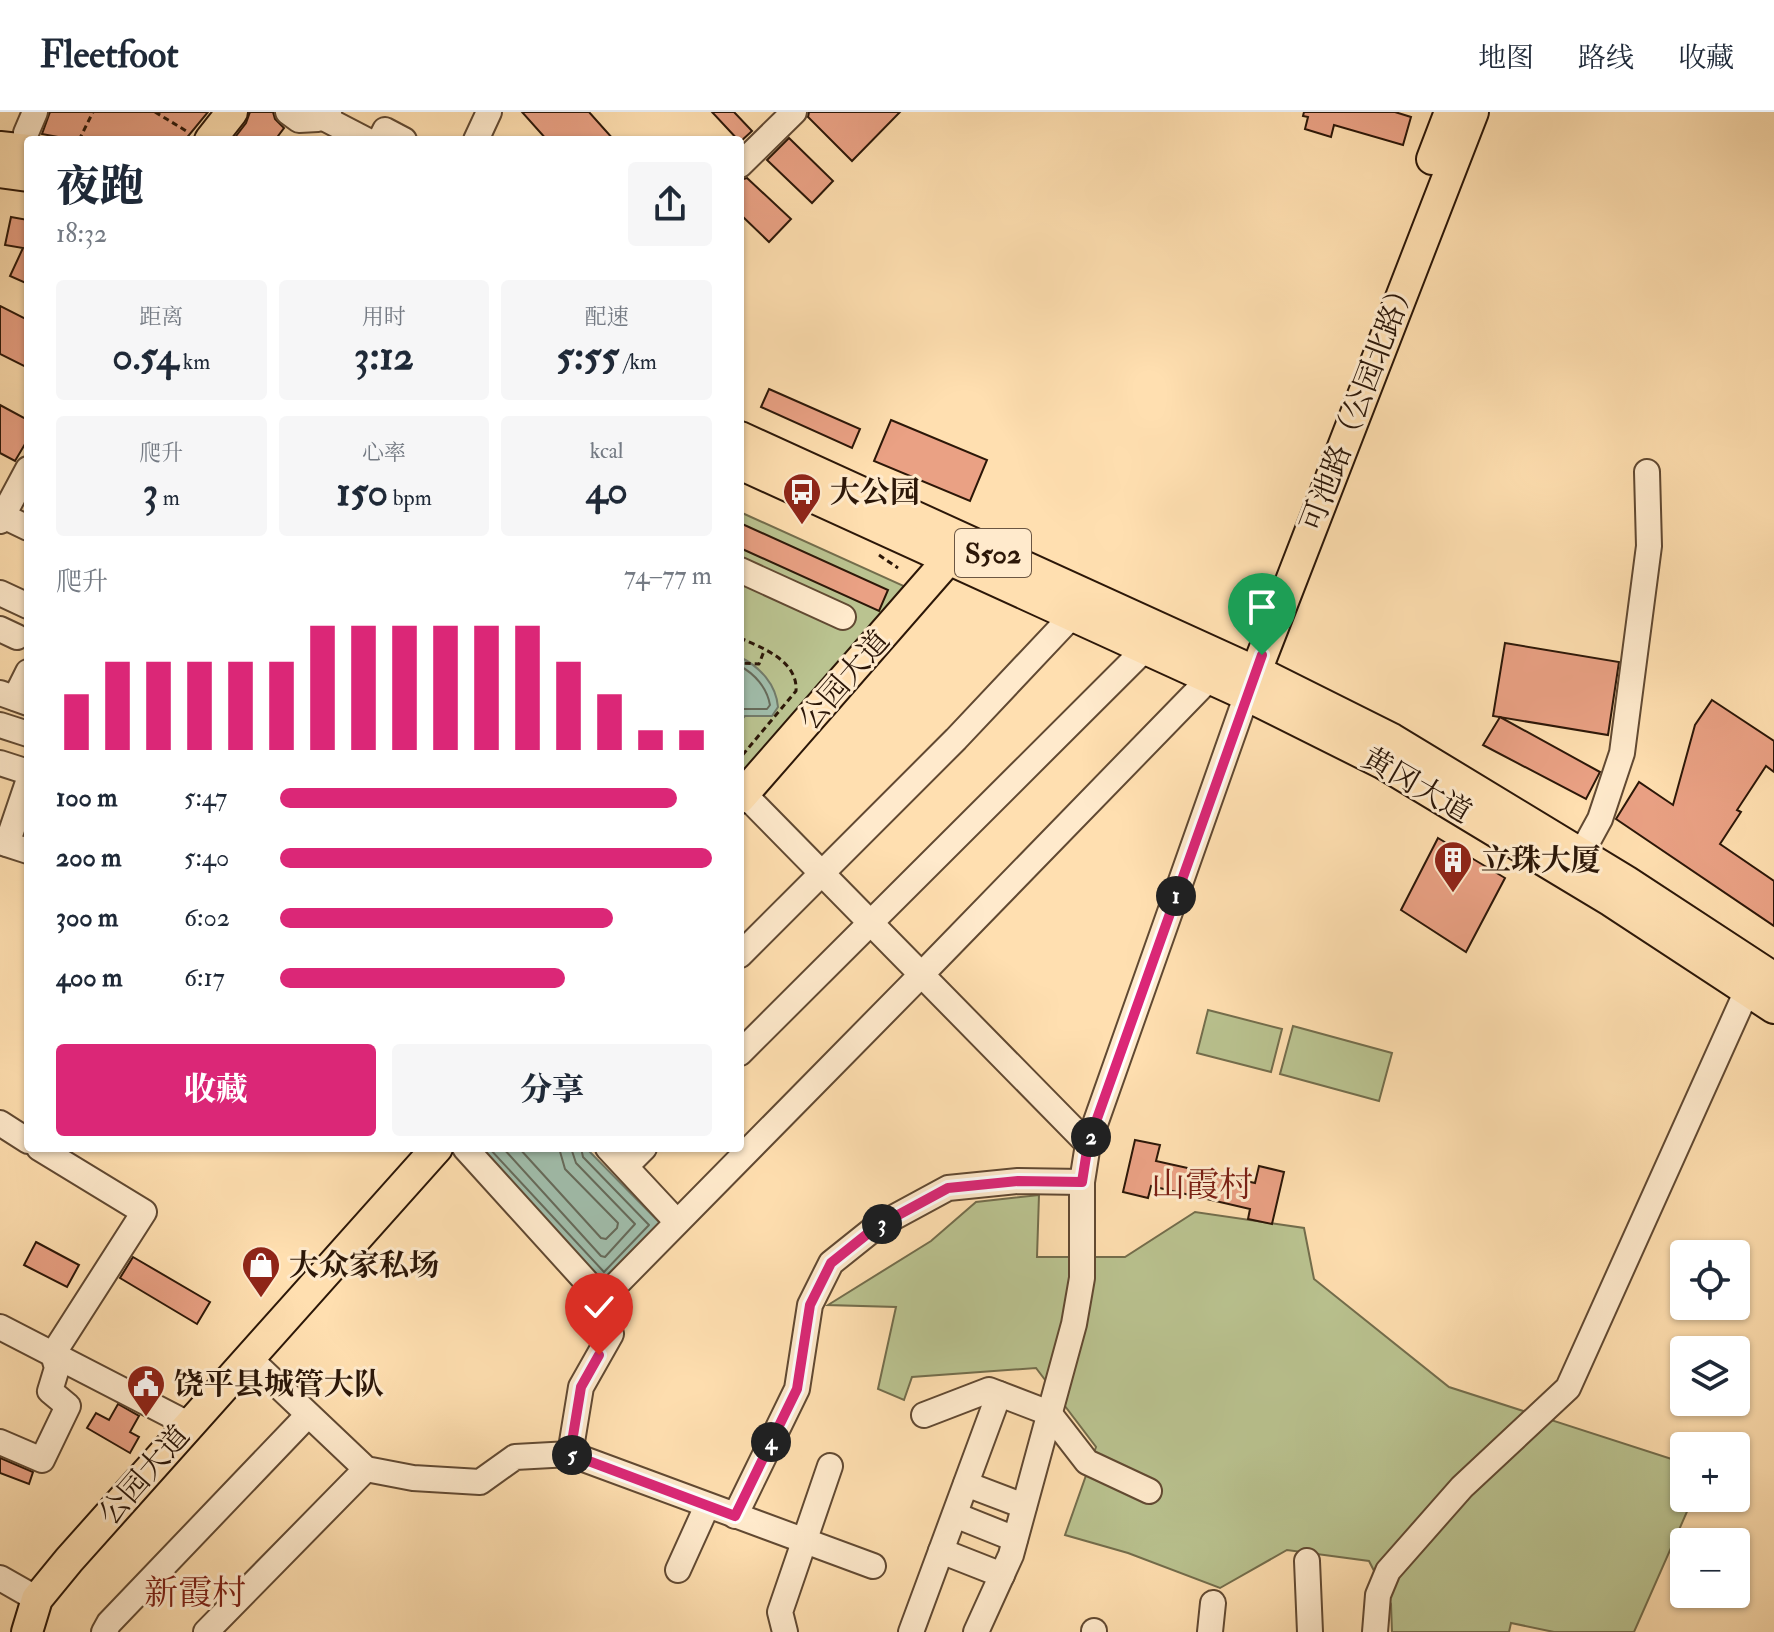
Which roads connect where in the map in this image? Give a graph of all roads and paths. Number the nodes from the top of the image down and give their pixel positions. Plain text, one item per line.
1 (93, 112) edge
2 (155, 112) edge
3 (232, 112) edge
4 (288, 112) edge
5 (489, 112) edge
6 (794, 112) edge
7 (1450, 112) edge
8 (1473, 112) edge
9 (326, 115) edge
10 (81, 136) edge
11 (200, 136) edge
12 (360, 136) edge
13 (478, 136) edge
14 (744, 161) edge
15 (0, 172) edge
16 (24, 175) edge
17 (744, 439) edge
18 (744, 466) edge
19 (1647, 472) dead end
20 (24, 476) edge
21 (1, 519) edge
22 (24, 527) edge
23 (744, 559) edge
24 (947, 561) dead end
25 (744, 572) edge
26 (773, 585) junction
27 (0, 593) edge
28 (24, 604) edge
29 (1072, 616) dead end
30 (843, 617) dead end
31 (744, 640) edge
32 (765, 649) junction
33 (1145, 649) dead end
34 (744, 663) edge
35 (24, 679) edge
36 (1243, 687) junction
37 (14, 698) edge
38 (0, 725) edge
39 (24, 733) edge
40 (744, 753) edge
41 (0, 763) edge
42 (24, 771) edge
43 (744, 794) edge
44 (19, 796) edge
45 (744, 798) edge
46 (12, 846) edge
47 (1582, 852) dead end
48 (821, 872) junction
49 (872, 923) junction
50 (744, 951) edge
51 (1772, 971) edge
52 (922, 974) junction
53 (1745, 995) dead end
54 (1774, 1008) edge
55 (744, 1049) edge
56 (1088, 1144) junction
57 (52, 1152) edge
58 (433, 1152) edge
59 (469, 1152) edge
60 (612, 1152) edge
61 (640, 1152) edge
62 (626, 1166) junction
63 (1082, 1182) junction
64 (677, 1222) junction
65 (602, 1299) junction
66 (0, 1327) edge
67 (53, 1354) junction
68 (250, 1359) junction
69 (999, 1394) junction
70 (1049, 1413) junction
71 (308, 1415) junction
72 (924, 1415) dead end
73 (188, 1424) junction
74 (0, 1442) edge
75 (570, 1454) junction
76 (830, 1466) dead end
77 (366, 1469) junction
78 (966, 1484) junction
79 (1149, 1491) dead end
80 (707, 1506) junction
81 (1024, 1506) junction
82 (955, 1515) junction
83 (735, 1516) junction
84 (1015, 1539) junction
85 (805, 1540) junction
86 (941, 1551) junction
87 (1307, 1561) dead end
88 (873, 1566) dead end
89 (678, 1570) dead end
90 (1002, 1575) junction
91 (0, 1578) edge
92 (37, 1599) junction
93 (1213, 1603) dead end
94 (27, 1632) edge
95 (104, 1632) edge
96 (206, 1632) edge
97 (785, 1632) edge
98 (911, 1632) edge
99 (976, 1632) edge
100 (1210, 1632) edge
101 (1310, 1632) edge
102 (1375, 1632) edge

1 - 10 path
2 - 11 path
3 - 11 main road
4 - 9 street
5 - 13 street
6 - 14 street
7 - 36 main road, 可池路（公园北路）
8 - 36 main road, 可池路（公园北路）
9 - 12 street
15 - 16 main road
17 - 36 main road, 黄冈大道 / S502
18 - 36 main road, 黄冈大道 / S502
19 - 47 street
20 - 21 street
21 - 22 street
23 - 26 street
24 - 43 main road, 公园大道
25 - 26 street
26 - 30 street
27 - 28 street
29 - 48 street
31 - 32 path
32 - 34 path
32 - 40 path
33 - 49 street
35 - 37 street
36 - 51 main road, 黄冈大道 / S502
36 - 52 street
36 - 54 main road, 黄冈大道 / S502
36 - 56 street
38 - 39 street
41 - 42 street
44 - 46 street
45 - 48 street
48 - 49 street
48 - 50 street
49 - 52 street
49 - 55 street
52 - 56 street
52 - 64 street
53 - 102 street
56 - 63 street
57 - 67 street
58 - 68 main road, 公园大道
59 - 65 street
60 - 62 street
61 - 62 street
62 - 64 street
63 - 70 street
63 - 83 street
64 - 65 street
65 - 75 street
66 - 67 street
67 - 73 street
67 - 74 street
68 - 71 street
68 - 73 main road, 公园大道
69 - 70 street
69 - 72 street
69 - 78 street
70 - 79 street
70 - 81 street
71 - 77 street
71 - 95 street
73 - 92 main road, 公园大道
75 - 77 street
75 - 80 street
76 - 85 street
77 - 96 street
78 - 81 street
78 - 82 street
80 - 83 street
80 - 89 street
81 - 84 street
82 - 84 street
82 - 86 street
83 - 85 street
84 - 90 street
85 - 88 street
85 - 97 street
86 - 90 street
86 - 98 street
87 - 101 street
90 - 99 street
91 - 92 street
92 - 94 main road, 公园大道
93 - 100 street

